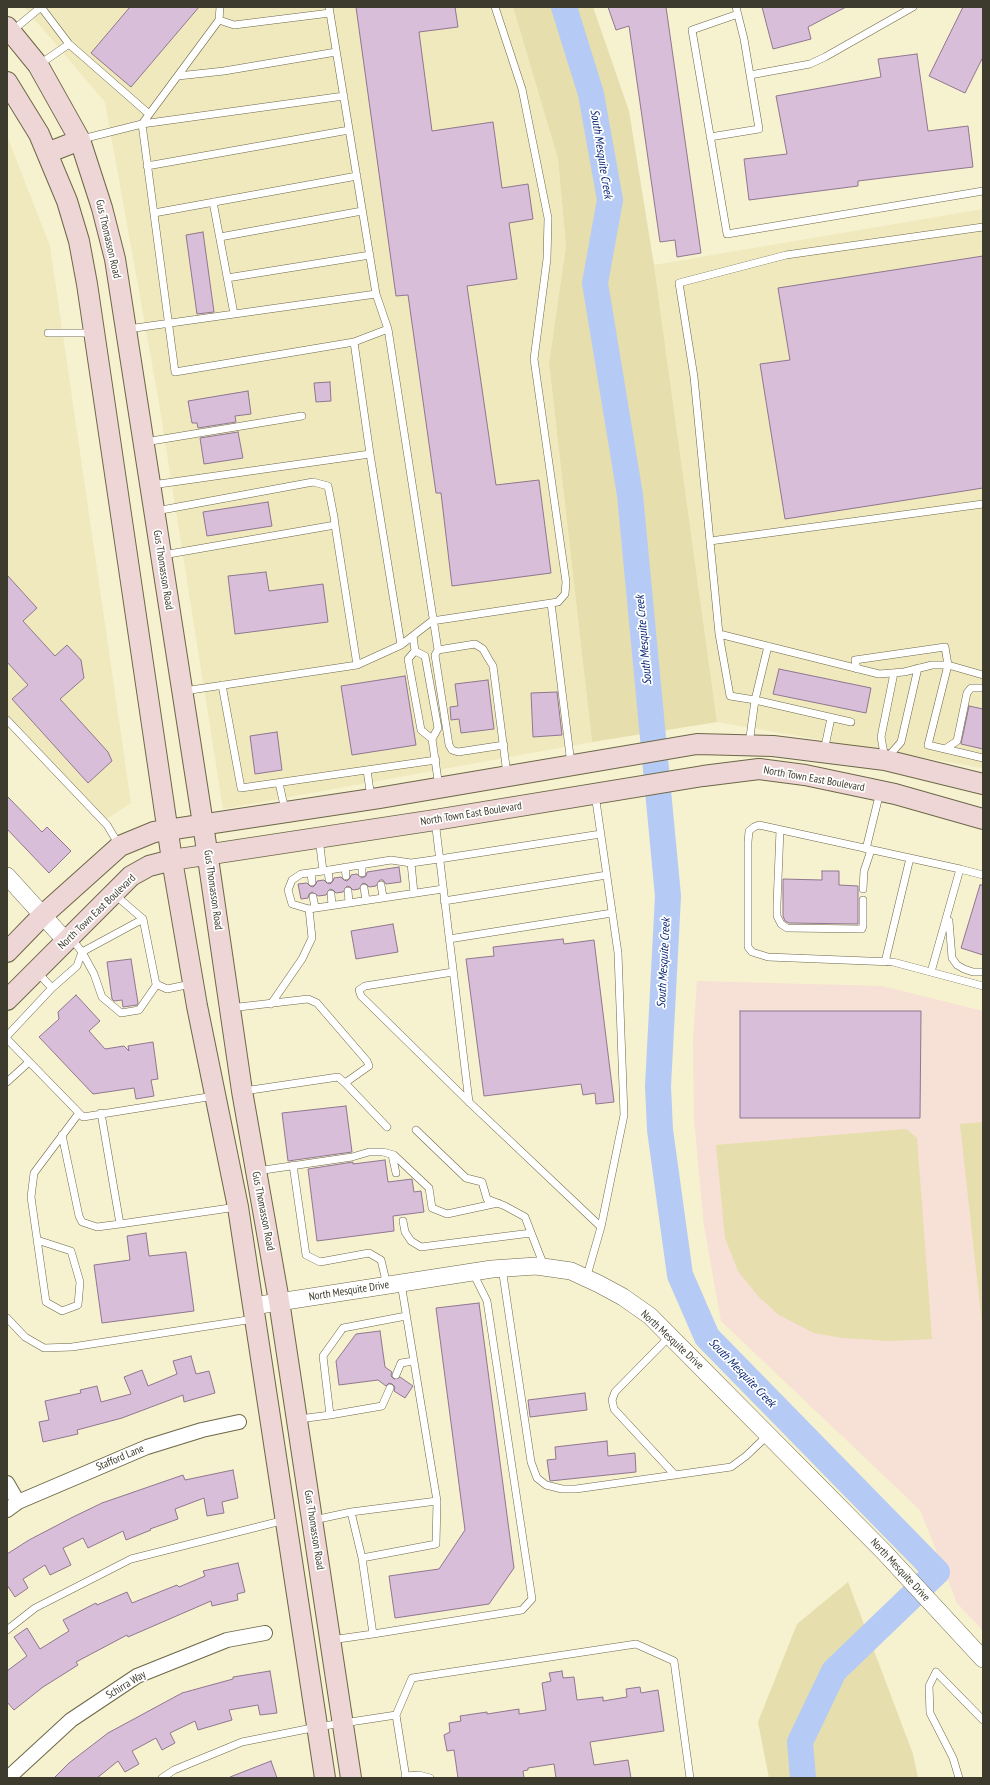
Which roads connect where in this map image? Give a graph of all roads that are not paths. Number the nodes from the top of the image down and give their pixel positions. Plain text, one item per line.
1 (220, 7) edge
2 (495, 7) edge
3 (913, 7) edge
4 (330, 10) edge
5 (737, 11) edge
6 (219, 20) junction
7 (9, 29) edge
8 (69, 44) junction
9 (336, 52) junction
10 (38, 66) junction
11 (750, 75) junction
12 (178, 76) junction
13 (7, 82) edge
14 (344, 96) junction
15 (149, 114) junction
16 (142, 124) junction
17 (349, 130) junction
18 (710, 137) junction
19 (80, 140) junction
20 (47, 153) junction
21 (147, 166) junction
22 (357, 176) junction
23 (983, 191) edge
24 (213, 202) junction
25 (362, 211) junction
26 (154, 213) junction
27 (983, 227) edge
28 (220, 238) junction
29 (370, 255) junction
30 (227, 278) junction
31 (376, 294) junction
32 (234, 314) junction
33 (168, 323) junction
34 (125, 329) junction
35 (388, 329) junction
36 (48, 333) dead end
37 (95, 333) junction
38 (354, 342) junction
39 (302, 416) dead end
40 (143, 442) junction
41 (370, 454) junction
42 (150, 485) junction
43 (983, 504) edge
44 (154, 511) junction
45 (335, 525) junction
46 (710, 541) junction
47 (161, 556) junction
48 (551, 603) junction
49 (432, 621) junction
50 (719, 634) junction
51 (413, 636) junction
52 (401, 645) junction
53 (768, 646) junction
54 (438, 650) junction
55 (415, 651) junction
56 (357, 665) junction
57 (948, 665) junction
58 (918, 668) junction
59 (857, 669) junction
60 (894, 673) junction
61 (983, 675) edge
62 (222, 685) junction
63 (983, 688) edge
64 (182, 691) junction
65 (755, 700) junction
66 (831, 718) junction
67 (7, 720) edge
68 (852, 722) dead end
69 (432, 739) junction
70 (504, 745) junction
71 (749, 745) junction
72 (945, 749) junction
73 (824, 751) junction
74 (983, 758) edge
75 (436, 760) junction
76 (885, 760) junction
77 (571, 765) junction
78 (367, 770) junction
79 (508, 775) junction
80 (279, 783) junction
81 (983, 784) edge
82 (440, 788) junction
83 (880, 791) junction
84 (595, 794) junction
85 (372, 800) junction
86 (285, 812) junction
87 (983, 819) edge
88 (435, 820) junction
89 (203, 824) junction
90 (168, 830) junction
91 (780, 830) junction
92 (601, 834) junction
93 (319, 838) junction
94 (120, 846) junction
95 (868, 849) junction
96 (208, 855) junction
97 (910, 858) junction
98 (439, 859) junction
99 (172, 860) junction
100 (379, 862) junction
101 (411, 863) junction
102 (362, 865) junction
103 (345, 867) junction
104 (960, 869) junction
105 (325, 870) junction
106 (380, 870) dead end
107 (311, 873) junction
108 (362, 873) dead end
109 (607, 875) junction
110 (983, 875) edge
111 (7, 876) edge
112 (346, 876) dead end
113 (329, 879) dead end
114 (312, 882) dead end
115 (381, 885) dead end
116 (364, 888) dead end
117 (443, 888) junction
118 (863, 888) dead end
119 (348, 891) dead end
120 (414, 893) junction
121 (114, 894) junction
122 (331, 894) dead end
123 (313, 897) dead end
124 (383, 897) junction
125 (366, 900) junction
126 (444, 900) junction
127 (863, 900) dead end
128 (349, 902) junction
129 (332, 905) junction
130 (312, 908) junction
131 (949, 912) junction
132 (612, 913) junction
133 (43, 915) junction
134 (143, 919) junction
135 (68, 939) junction
136 (449, 939) junction
137 (7, 952) edge
138 (82, 952) junction
139 (885, 962) junction
140 (36, 971) junction
141 (453, 972) junction
142 (931, 972) junction
143 (983, 972) edge
144 (193, 983) junction
145 (157, 984) junction
146 (983, 986) edge
147 (52, 988) junction
148 (7, 1000) edge
149 (271, 1004) junction
150 (230, 1008) junction
151 (7, 1036) edge
152 (7, 1039) edge
153 (29, 1062) junction
154 (7, 1082) edge
155 (346, 1082) junction
156 (242, 1091) junction
157 (214, 1096) junction
158 (469, 1102) junction
159 (78, 1113) junction
160 (102, 1113) junction
161 (387, 1127) dead end
162 (416, 1130) dead end
163 (62, 1135) junction
164 (392, 1155) junction
165 (293, 1164) junction
166 (255, 1171) junction
167 (396, 1173) dead end
168 (498, 1203) junction
169 (238, 1207) junction
170 (403, 1220) dead end
171 (120, 1224) junction
172 (602, 1227) junction
173 (531, 1233) junction
174 (37, 1240) junction
175 (544, 1266) junction
176 (502, 1268) junction
177 (473, 1272) junction
178 (586, 1279) junction
179 (394, 1284) junction
180 (279, 1301) junction
181 (254, 1312) junction
182 (406, 1316) junction
183 (7, 1318) edge
184 (670, 1336) junction
185 (414, 1362) junction
186 (396, 1375) dead end
187 (390, 1388) dead end
188 (330, 1415) junction
189 (296, 1420) junction
190 (239, 1422) dead end
191 (768, 1435) junction
192 (675, 1475) junction
193 (7, 1483) edge
194 (437, 1501) junction
195 (13, 1506) edge
196 (351, 1512) junction
197 (286, 1520) junction
198 (312, 1521) junction
199 (362, 1558) junction
200 (7, 1630) edge
201 (265, 1633) dead end
202 (373, 1634) junction
203 (331, 1640) junction
204 (983, 1659) edge
205 (396, 1715) junction
206 (983, 1720) edge
207 (343, 1724) junction
208 (317, 1727) junction
209 (406, 1777) edge
210 (8, 1778) edge
211 (162, 1778) edge
212 (325, 1778) edge
213 (351, 1778) edge
214 (430, 1778) edge
215 (690, 1778) edge
216 (959, 1778) edge

1 - 6 lane
2 - 48 lane
3 - 11 lane
4 - 6 lane
4 - 9 lane
5 - 11 lane
5 - 18 lane
6 - 12 lane
7 - 8 lane
7 - 10 main road, Gus Thomasson Road
8 - 10 lane
8 - 15 lane
9 - 12 lane
9 - 14 lane
10 - 19 main road, Gus Thomasson Road
11 - 18 lane
12 - 15 lane
13 - 20 main road
14 - 16 lane
14 - 17 lane
15 - 16 lane
16 - 19 lane
16 - 21 lane
17 - 21 lane
17 - 22 lane
18 - 23 lane
19 - 20 main road
19 - 34 main road, Gus Thomasson Road
20 - 37 main road
21 - 26 lane
22 - 24 lane
22 - 25 lane
24 - 26 lane
24 - 28 lane
25 - 28 lane
25 - 29 lane
26 - 33 lane
27 - 46 lane
28 - 30 lane
29 - 30 lane
29 - 31 lane
30 - 32 lane
31 - 32 lane
31 - 35 lane
32 - 33 lane
33 - 34 lane
33 - 38 lane
34 - 37 main road
34 - 40 main road, Gus Thomasson Road
35 - 38 lane
35 - 49 lane
36 - 37 lane
37 - 90 main road
38 - 41 lane
39 - 40 lane
40 - 42 main road, Gus Thomasson Road
41 - 42 lane
41 - 52 lane
42 - 44 main road, Gus Thomasson Road
43 - 46 lane
44 - 45 lane
44 - 47 main road, Gus Thomasson Road
45 - 47 lane
45 - 56 lane
46 - 50 lane
47 - 64 main road, Gus Thomasson Road
48 - 49 lane
48 - 77 lane
49 - 51 lane
49 - 54 lane
50 - 53 lane
50 - 65 lane
51 - 52 lane
51 - 55 lane
52 - 56 lane
53 - 59 lane
53 - 65 lane
54 - 70 lane
54 - 70 lane
55 - 69 lane
55 - 69 lane
56 - 62 lane
57 - 58 lane
57 - 59 lane
57 - 61 lane
57 - 72 lane
58 - 60 lane
58 - 76 lane
59 - 60 lane
60 - 76 lane
62 - 64 lane
62 - 80 lane
63 - 72 lane
64 - 89 main road, Gus Thomasson Road
65 - 66 lane
65 - 71 lane
66 - 68 lane
66 - 73 lane
67 - 94 lane
69 - 75 lane
70 - 79 lane
71 - 73 main road
71 - 77 main road
72 - 74 lane
73 - 76 main road
75 - 78 lane
75 - 82 lane
76 - 81 main road
76 - 83 main road
77 - 79 main road
78 - 80 lane
78 - 85 lane
79 - 82 main road
80 - 86 lane
82 - 85 main road
82 - 88 main road
83 - 84 main road, North Town East Boulevard
83 - 87 main road, North Town East Boulevard
83 - 95 lane
84 - 88 main road, North Town East Boulevard
84 - 92 lane
85 - 86 main road
86 - 89 main road
88 - 93 main road, North Town East Boulevard
88 - 98 lane
89 - 90 main road
89 - 96 main road, Gus Thomasson Road
90 - 94 main road
90 - 99 main road
91 - 95 lane
91 - 127 lane
91 - 139 lane
92 - 98 lane
92 - 109 lane
93 - 96 main road, North Town East Boulevard
93 - 105 lane
94 - 133 main road
95 - 97 lane
95 - 118 lane
96 - 99 main road, North Town East Boulevard
96 - 150 main road, Gus Thomasson Road
97 - 104 lane
97 - 139 lane
98 - 101 lane
98 - 117 lane
99 - 121 main road, North Town East Boulevard
99 - 144 main road
100 - 101 lane
100 - 102 lane
100 - 106 lane
101 - 120 lane
102 - 103 lane
102 - 108 lane
103 - 105 lane
103 - 112 lane
104 - 110 lane
104 - 131 lane
105 - 107 lane
105 - 113 lane
107 - 114 lane
107 - 130 lane
109 - 126 lane
109 - 132 lane
111 - 133 street
115 - 124 lane
116 - 125 lane
117 - 120 lane
117 - 126 lane
119 - 128 lane
120 - 124 lane
121 - 134 lane
121 - 135 main road, North Town East Boulevard
122 - 129 lane
123 - 130 lane
124 - 125 lane
125 - 128 lane
126 - 136 lane
128 - 129 lane
129 - 130 lane
130 - 149 lane
131 - 142 lane
131 - 143 lane
132 - 136 lane
132 - 172 lane
133 - 135 street
133 - 137 main road
134 - 138 lane
134 - 145 lane
135 - 138 lane
135 - 140 main road, North Town East Boulevard
136 - 141 lane
138 - 145 lane
138 - 147 lane
139 - 142 lane
140 - 147 lane
140 - 148 main road, North Town East Boulevard
141 - 158 lane
141 - 158 lane
142 - 146 lane
144 - 145 lane
144 - 157 main road
147 - 151 lane
149 - 150 lane
149 - 155 lane
150 - 156 main road, Gus Thomasson Road
152 - 153 lane
153 - 154 lane
153 - 159 lane
155 - 156 lane
155 - 161 lane
156 - 157 main road
156 - 166 main road, Gus Thomasson Road
157 - 160 lane
157 - 169 main road
158 - 172 lane
159 - 160 lane
159 - 163 lane
160 - 171 lane
162 - 168 lane
163 - 171 lane
163 - 174 lane
164 - 165 lane
164 - 167 lane
164 - 168 lane
165 - 166 lane
165 - 179 lane
166 - 180 main road, Gus Thomasson Road
168 - 173 lane
169 - 171 lane
169 - 181 main road
170 - 173 lane
172 - 178 lane
173 - 175 lane
174 - 174 lane
175 - 176 street, North Mesquite Drive
175 - 178 street, North Mesquite Drive
176 - 177 street, North Mesquite Drive
176 - 192 lane
177 - 179 street, North Mesquite Drive
177 - 202 lane
178 - 184 street, North Mesquite Drive
179 - 180 street, North Mesquite Drive
179 - 182 lane
180 - 181 street, North Mesquite Drive
180 - 189 main road, Gus Thomasson Road
181 - 183 lane
181 - 197 main road
182 - 185 lane
182 - 188 lane
184 - 191 street, North Mesquite Drive
184 - 192 lane
185 - 186 lane
185 - 194 lane
187 - 188 lane
188 - 189 lane
189 - 198 main road, Gus Thomasson Road
190 - 195 street, Stafford Lane
191 - 192 lane
191 - 204 street, North Mesquite Drive
193 - 195 street
194 - 196 lane
194 - 199 lane
196 - 198 lane
196 - 199 lane
197 - 198 main road
197 - 200 lane
197 - 208 main road
198 - 203 main road, Gus Thomasson Road
199 - 202 lane
201 - 210 street, Schirra Way
202 - 203 lane
203 - 207 main road, Gus Thomasson Road
205 - 207 lane
205 - 209 lane
205 - 215 lane
206 - 216 lane
207 - 208 lane
207 - 213 main road, Gus Thomasson Road
208 - 211 lane
208 - 212 main road
209 - 214 lane

